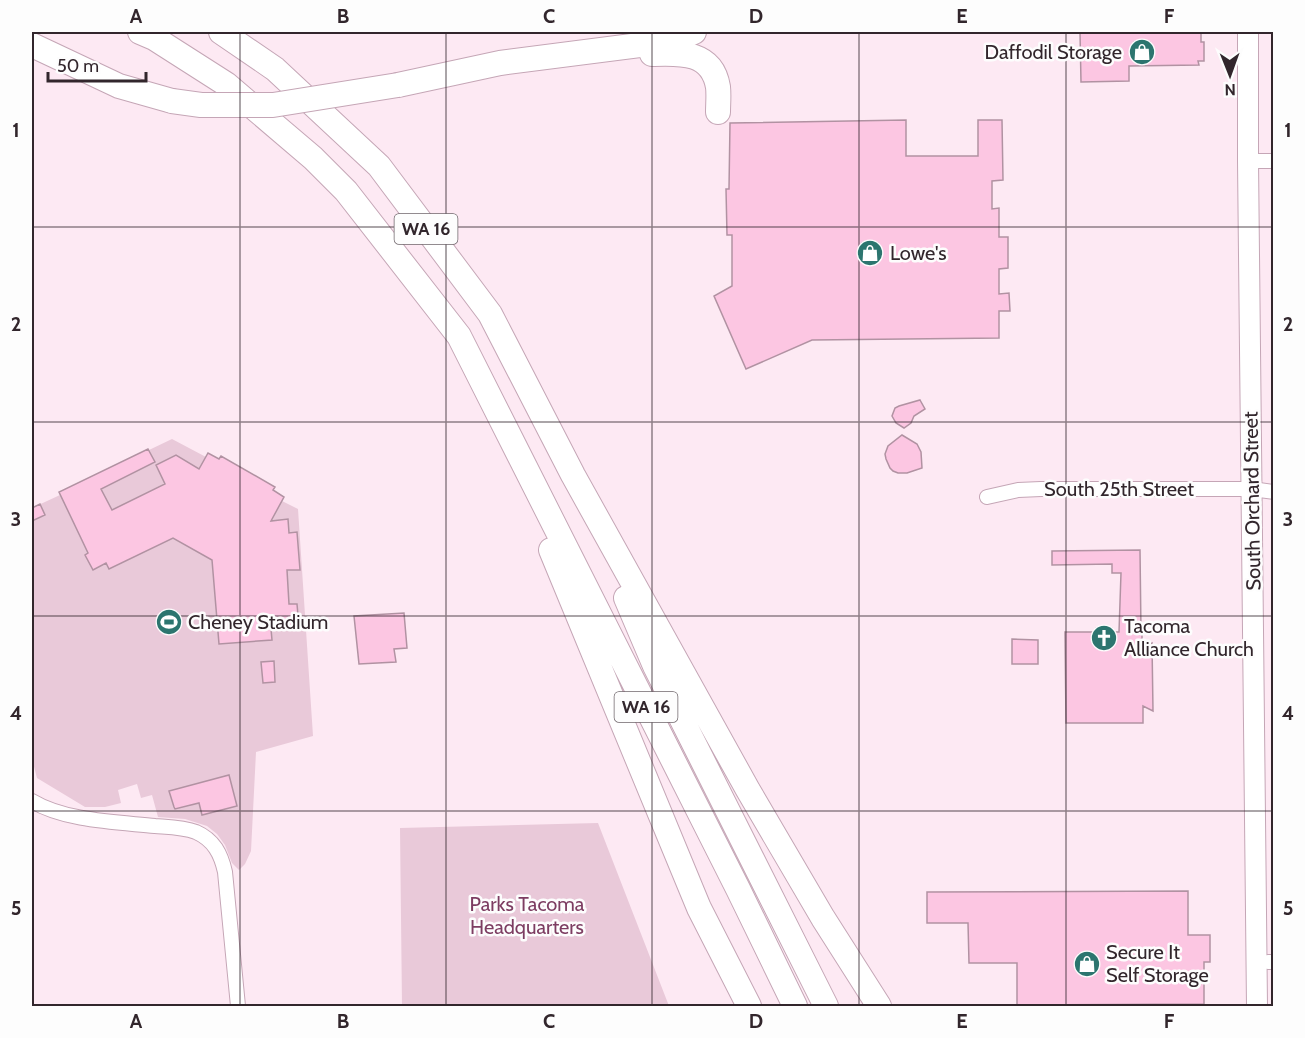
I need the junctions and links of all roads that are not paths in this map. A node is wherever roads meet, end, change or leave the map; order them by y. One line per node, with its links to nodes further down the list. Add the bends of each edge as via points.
1 (140, 32): 10 (highway, WA 16, via 226,84 333,177 459,336)
2 (221, 32): 11 (highway, WA 16, via 275,69 378,166 490,314)
3 (694, 32): 6 (highway, via 671,41)
4 (1248, 32): 8 (main road, South Orchard Street)
5 (32, 45): 6 (highway, bridge, via 119,86 201,105 273,105 398,85 500,63)
6 (614, 49): 7 (highway, via 696,57 716,79)
7 (718, 112)
8 (1248, 161): 9 (street); 12 (main road, South Orchard Street)
9 (1274, 161)
10 (495, 408): 20 (highway, via 699,908); 21 (highway, WA 16)
11 (573, 475): 16 (highway); 22 (highway, WA 16, via 655,666)
12 (1252, 489): 13 (street, South 25th Street); 14 (street, South 25th Street, via 1041,489); 17 (main road, South Orchard Street)
13 (1274, 492)
14 (987, 497)
15 (32, 801): 19 (street, via 62,814 184,829 212,843 225,872)
16 (823, 918): 23 (highway); 24 (highway)
17 (1257, 940): 18 (main road); 25 (main road, South Orchard Street)
18 (1271, 962): 26 (main road)
19 (238, 1006)
20 (749, 1006)
21 (795, 1006)
22 (826, 1006)
23 (873, 1006)
24 (879, 1006)
25 (1257, 1006)
26 (1270, 1006)

